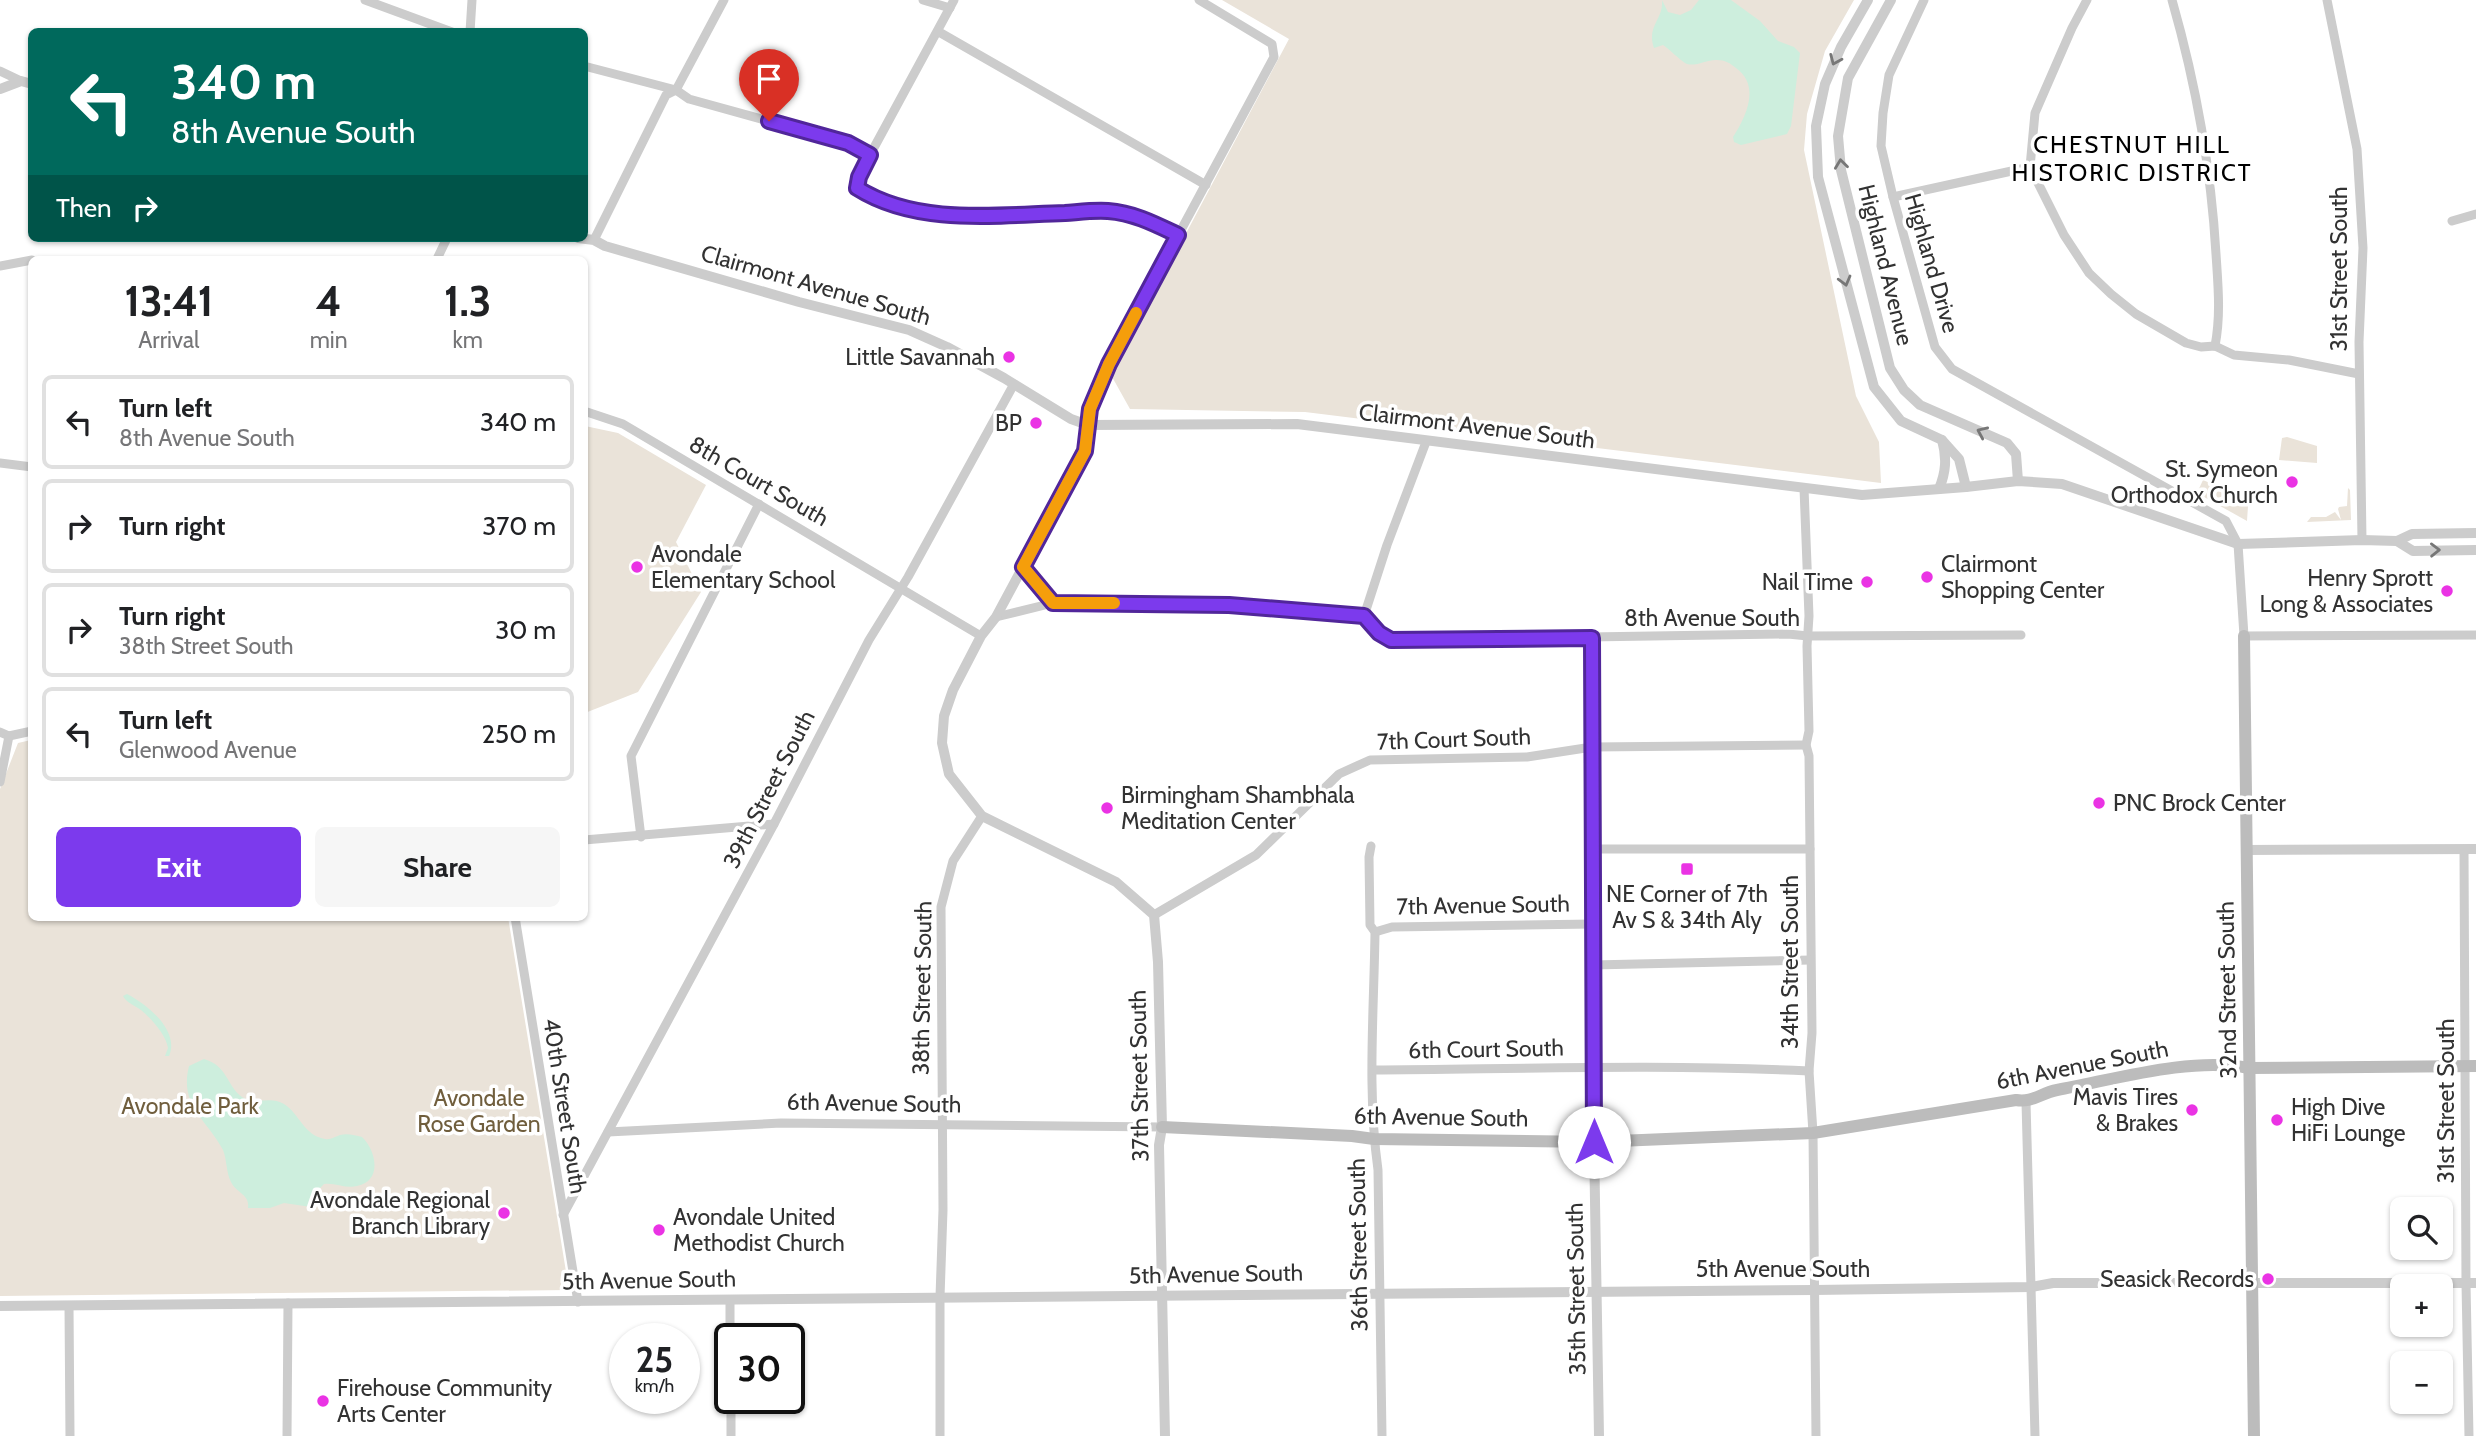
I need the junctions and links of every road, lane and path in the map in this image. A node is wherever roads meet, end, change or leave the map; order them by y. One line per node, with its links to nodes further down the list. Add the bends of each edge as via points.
1 (365, 0): 13 (street)
2 (472, 0): 14 (street)
3 (724, 0): 20 (street)
4 (923, 0): 12 (street)
5 (1199, 0): 23 (street, via 1272,44 1273,57)
6 (1868, 0): 37 (street, Highland Avenue, one-way to 37, via 1825,84 1816,126 1818,177 1874,387 1901,421)
7 (1891, 0): 41 (street, Highland Avenue, one-way to 7, via 2016,454 2007,443 1920,405 1903,390 1890,368 1841,170 1838,136 1848,78)
8 (1924, 0): 24 (street, Highland Drive, via 1889,75 1883,113 1881,146)
9 (2087, 0): 22 (street, via 2035,113)
10 (2172, 0): 32 (street, via 2193,75 2212,195 2220,322)
11 (2327, 0): 33 (street, 31st Street South, via 2357,149 2363,248)
12 (952, 4): 15 (street)
13 (441, 28)
14 (470, 28)
15 (939, 32): 21 (street); 23 (street)
16 (588, 67): 20 (street)
17 (0, 71): 18 (street)
18 (26, 82): 19 (street)
19 (0, 89)
20 (677, 90): 21 (street, via 689,99 848,143); 29 (street, via 666,95)
21 (870, 155): 27 (street, via 857,188 875,199 911,209 966,216 1108,211 1141,218)
22 (2030, 167): 24 (street); 32 (street, via 2063,235 2110,294 2186,343)
23 (1206, 185): 27 (street)
24 (1893, 197): 49 (street, Highland Drive, via 1935,347 1952,369 2226,521)
25 (2476, 214): 26 (street)
26 (2452, 221)
27 (1178, 235): 36 (street, via 1109,364)
28 (588, 239): 29 (street, Clairmont Avenue South)
29 (594, 240): 34 (street, Clairmont Avenue South, via 909,330)
30 (28, 261): 31 (street)
31 (0, 266)
32 (2215, 346): 33 (street, via 2234,355)
33 (2359, 374): 47 (street, 31st Street South)
34 (1014, 384): 36 (street, Clairmont Avenue South); 52 (street, 39th Street South)
35 (588, 412): 45 (street, 8th Court South, via 623,424)
36 (1088, 425): 38 (street, Clairmont Avenue South, via 1297,424); 51 (street, via 1085,451)
37 (1942, 440): 42 (street, via 1959,459); 44 (street, via 1945,473)
38 (1426, 442): 43 (street, Clairmont Avenue South); 54 (street)
39 (0, 463): 40 (street)
40 (28, 466)
41 (2018, 481): 42 (street, Clairmont Avenue South); 49 (street, Clairmont Avenue South, via 2062,484)
42 (1966, 487): 44 (street, Clairmont Avenue South)
43 (1804, 488): 44 (street, Clairmont Avenue South, via 1862,495); 59 (street, 34th Street South)
44 (1939, 489)
45 (759, 504): 52 (street, 8th Court South); 69 (street, via 631,756)
46 (2476, 533): 48 (street, Clairmont Avenue South, via 2412,534)
47 (2362, 540): 48 (street, Clairmont Avenue South); 49 (street, Clairmont Avenue South)
48 (2396, 541): 50 (street, Clairmont Avenue South, one-way to 50, via 2413,551)
49 (2238, 544): 60 (street, 32nd Street South)
50 (2476, 550)
51 (1023, 567): 53 (street); 55 (street)
52 (901, 587): 58 (street, 8th Court South); 68 (street, 39th Street South)
53 (1053, 603): 54 (street, via 1229,605); 55 (street)
54 (1364, 616): 61 (street, 8th Avenue South, via 1391,640)
55 (996, 617): 58 (street)
56 (2021, 635): 59 (street, 8th Avenue South)
57 (2476, 635): 60 (street)
58 (981, 636): 67 (street, via 953,690 944,716 942,743 949,774)
59 (1808, 636): 61 (street, 8th Avenue South); 64 (street, 34th Street South)
60 (2244, 636): 75 (main road, 32nd Street South)
61 (1592, 638): 65 (street, 35th Street South)
62 (28, 732): 63 (street)
63 (4, 734): 66 (street)
64 (1806, 745): 65 (street, 7th Court South); 73 (street, 34th Street South)
65 (1592, 747): 72 (street, 35th Street South); 76 (street, 7th Court South, via 1527,757 1370,760 1339,774 1256,855)
66 (0, 782)
67 (982, 816): 76 (street, via 1116,882); 88 (street, 38th Street South, via 953,861 941,907)
68 (774, 824): 69 (street); 90 (street, 39th Street South)
69 (641, 837): 70 (street)
70 (588, 840)
71 (1371, 846): 79 (street, 36th Street South, via 1370,925)
72 (1592, 849): 73 (street); 78 (street, 35th Street South)
73 (1810, 849): 80 (street, 34th Street South)
74 (2470, 849): 75 (street); 83 (street, 31st Street South)
75 (2247, 850): 84 (main road, 32nd Street South)
76 (1154, 915): 89 (street, 37th Street South)
77 (516, 921): 94 (street, 40th Street South)
78 (1593, 924): 79 (street, 7th Avenue South, via 1392,927); 81 (street, 35th Street South)
79 (1375, 932): 85 (street, 36th Street South)
80 (1810, 960): 81 (street); 86 (street, 34th Street South)
81 (1593, 965): 82 (street, 35th Street South)
82 (1594, 1066): 85 (street, 6th Court South); 86 (street, 6th Court South); 93 (street, 35th Street South)
83 (2471, 1066): 84 (main road, 6th Avenue South); 95 (street, 31st Street South)
84 (2249, 1068): 87 (main road, 6th Avenue South, via 2228,1064 2177,1068 2046,1092); 96 (main road, 32nd Street South)
85 (1373, 1070): 92 (street, 36th Street South)
86 (1809, 1071): 91 (street, 34th Street South)
87 (2026, 1102): 91 (main road, 6th Avenue South); 97 (street)
88 (942, 1125): 89 (street, 6th Avenue South); 90 (street, 6th Avenue South, via 780,1123); 102 (street, 38th Street South)
89 (1162, 1127): 92 (main road, 6th Avenue South); 101 (street, 37th Street South)
90 (608, 1132): 94 (street, 39th Street South)
91 (1813, 1133): 93 (main road, 6th Avenue South); 98 (street, 34th Street South)
92 (1374, 1139): 93 (main road, 6th Avenue South); 100 (street, 36th Street South)
93 (1594, 1142): 99 (street, 35th Street South)
94 (563, 1215): 104 (street, 40th Street South)
95 (2471, 1283): 96 (street, 5th Avenue South); 120 (street, 31st Street South)
96 (2253, 1285): 97 (street, 5th Avenue South, via 2053,1283); 119 (main road, 32nd Street South)
97 (2031, 1287): 98 (street, 5th Avenue South); 118 (street)
98 (1814, 1290): 99 (street, 5th Avenue South); 117 (street, 34th Street South)
99 (1598, 1291): 100 (street, 5th Avenue South); 116 (street, 35th Street South)
100 (1380, 1293): 101 (street, 5th Avenue South); 115 (street, 36th Street South)
101 (1161, 1296): 102 (street, 5th Avenue South); 114 (street, 37th Street South)
102 (940, 1297): 103 (street, 5th Avenue South); 113 (street, 38th Street South)
103 (730, 1300): 104 (street, 5th Avenue South); 108 (street)
104 (578, 1302): 105 (street, 5th Avenue South)
105 (288, 1303): 107 (street, 5th Avenue South); 111 (street)
106 (0, 1306): 107 (street, 5th Avenue South)
107 (69, 1306): 110 (street)
108 (730, 1323)
109 (731, 1414): 112 (street)
110 (70, 1436)
111 (287, 1436)
112 (731, 1436)
113 (940, 1436)
114 (1165, 1436)
115 (1382, 1436)
116 (1599, 1436)
117 (1816, 1436)
118 (2035, 1436)
119 (2253, 1436)
120 (2469, 1436)

